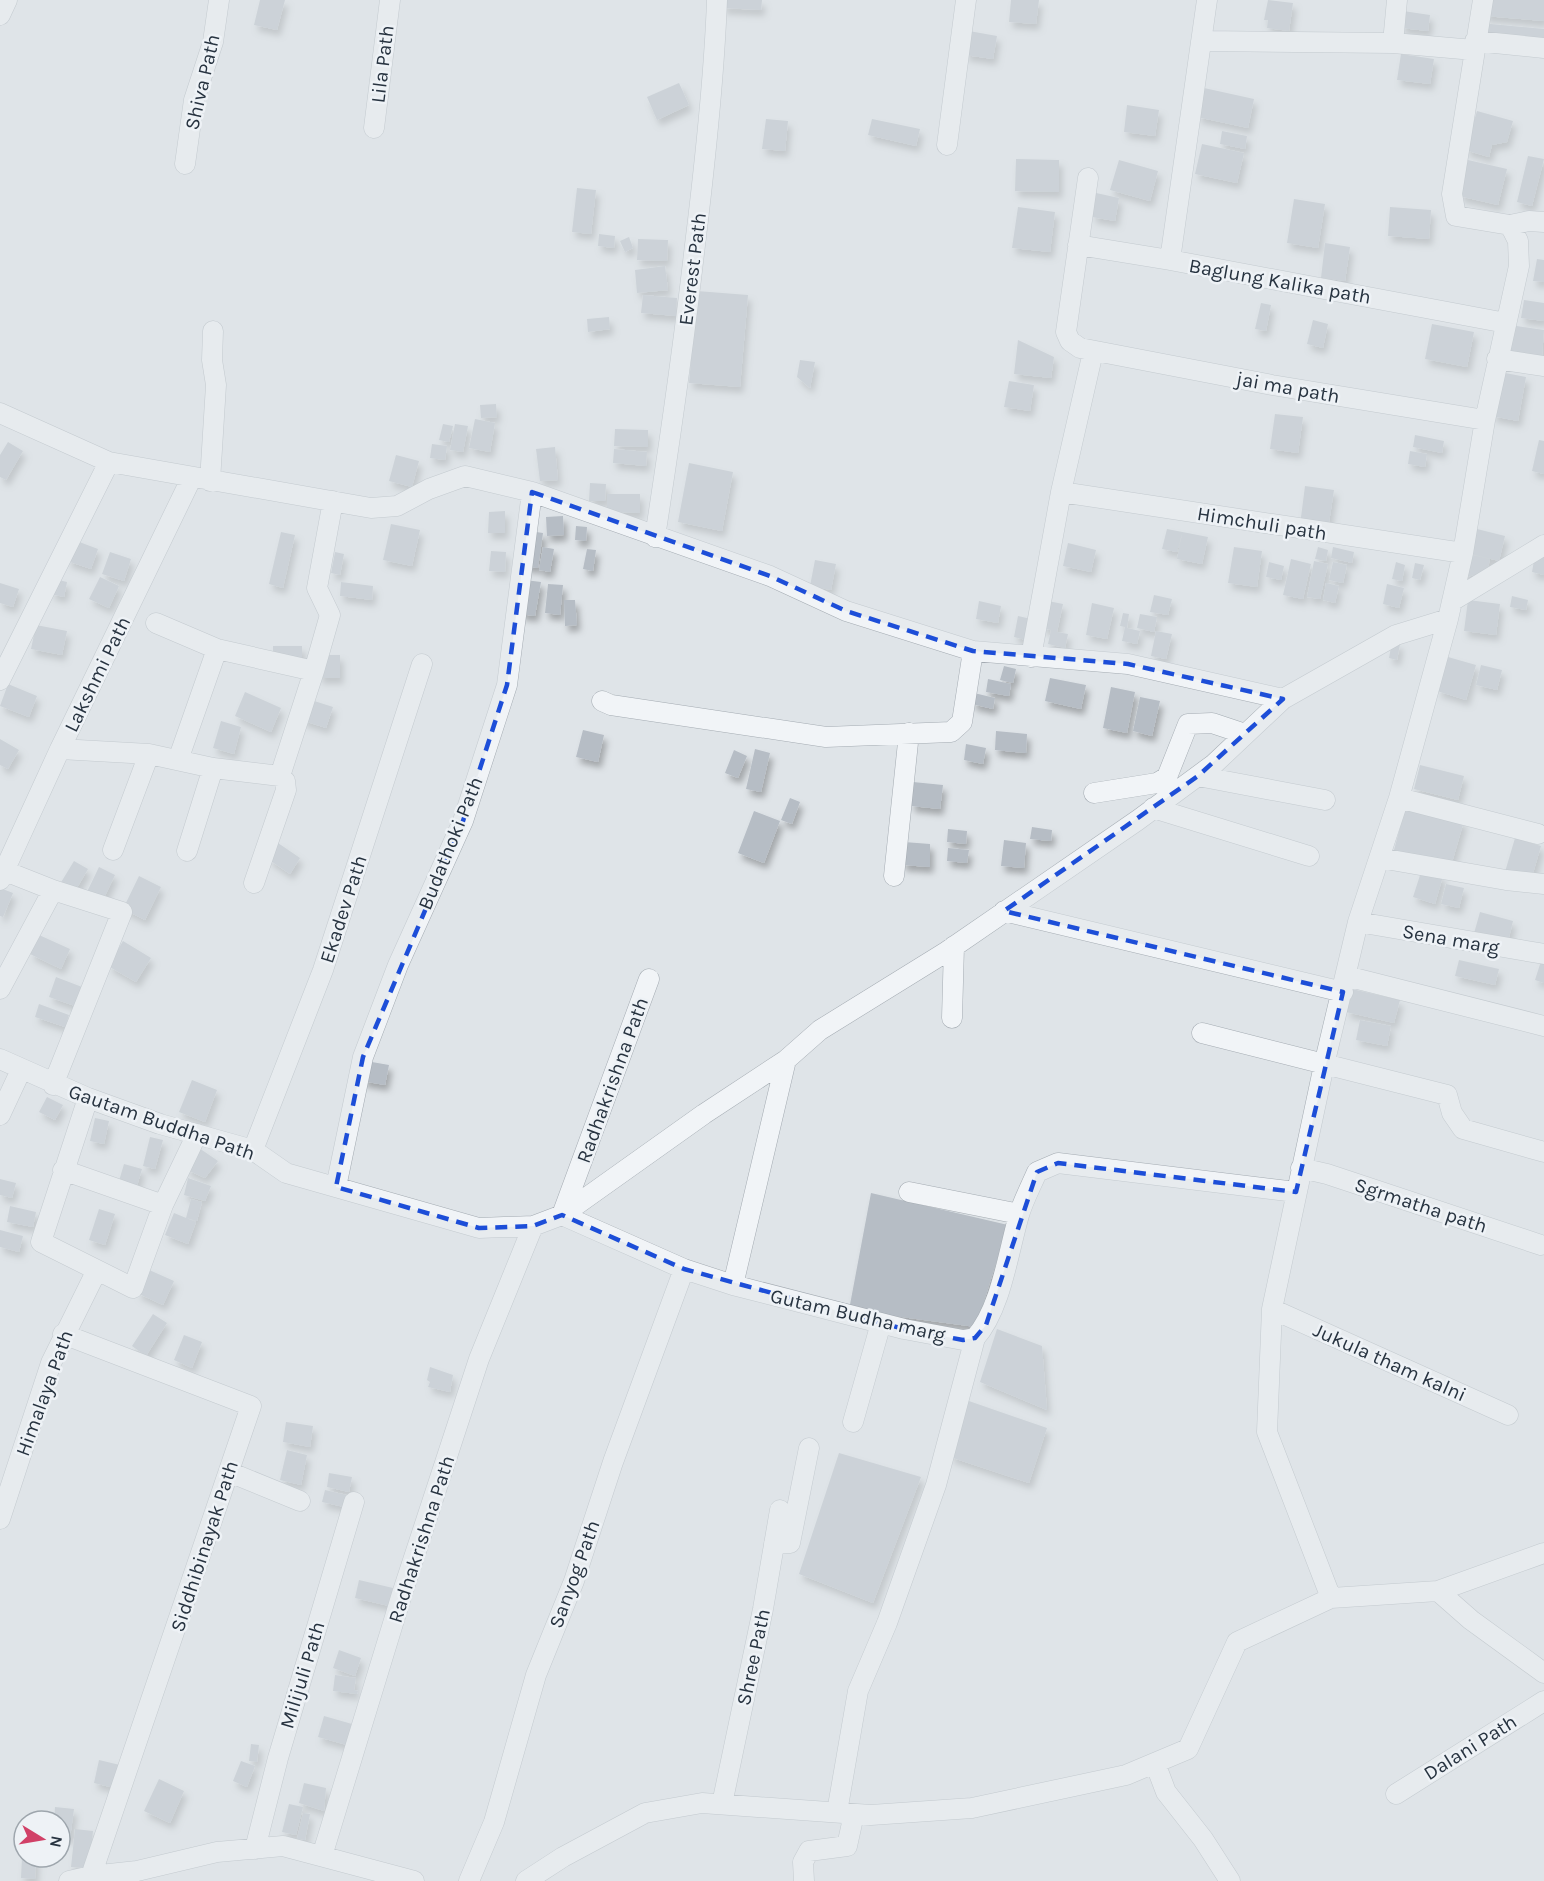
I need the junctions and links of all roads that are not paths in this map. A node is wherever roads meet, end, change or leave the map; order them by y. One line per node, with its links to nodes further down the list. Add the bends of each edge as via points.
1 (7, 0): 9 (street)
2 (219, 0): 16 (street, Shiva Path, via 213,42 194,100)
3 (390, 0): 14 (street, Lila Path)
4 (717, 0): 34 (street, Everest Path, via 706,154 681,366)
5 (966, 0): 15 (street)
6 (1207, 0): 10 (street, Baglung Kalika path)
7 (1397, 0): 11 (street)
8 (1483, 0): 12 (street)
9 (0, 15)
10 (1201, 42): 11 (street); 21 (street, Baglung Kalika path)
11 (1393, 44): 12 (street)
12 (1475, 46): 13 (street); 19 (street, via 1452,194 1456,216)
13 (1544, 48)
14 (374, 128)
15 (947, 145)
16 (185, 164)
17 (1088, 178): 20 (street)
18 (1544, 222): 19 (street)
19 (1510, 225): 22 (street, via 1518,241 1519,266)
20 (1078, 245): 21 (street); 24 (street, via 1066,332 1070,341)
21 (1170, 260): 22 (street, Baglung Kalika path)
22 (1506, 322): 25 (street)
23 (213, 332): 30 (street, via 216,385)
24 (1093, 352): 28 (street, jai ma path); 32 (street)
25 (1497, 359): 26 (street); 28 (street)
26 (1544, 366)
27 (0, 413): 29 (street)
28 (1485, 420): 36 (street)
29 (109, 462): 30 (street); 44 (street)
30 (201, 480): 33 (street); 49 (street, Lakshmi Path)
31 (532, 492): 33 (street, via 465,476 397,506 370,508); 34 (street); 91 (street, Budathoki Path, via 507,686 463,821 398,965 363,1057)
32 (1061, 492): 36 (street, Himchuli path); 41 (street)
33 (333, 501): 43 (street, via 317,588 330,615)
34 (655, 537): 40 (street, via 770,576 846,611)
35 (1544, 545): 37 (street)
36 (1463, 553): 37 (street)
37 (1450, 610): 45 (street, via 1396,635); 56 (street)
38 (156, 623): 39 (street)
39 (217, 649): 43 (street); 51 (street)
40 (973, 651): 41 (street); 47 (street, via 962,722 951,732)
41 (1031, 657): 45 (street, via 1128,664)
42 (422, 663): 87 (street, Ekadev Path, via 323,970)
43 (314, 671): 53 (street)
44 (0, 680)
45 (1283, 699): 48 (street)
46 (602, 701): 47 (street, via 826,737)
47 (909, 733): 65 (street)
48 (1245, 734): 54 (street); 55 (street, via 1212,723 1188,724 1167,777 1157,783)
49 (60, 749): 50 (street); 64 (street, Lakshmi Path)
50 (149, 754): 51 (street); 60 (street)
51 (178, 760): 52 (street)
52 (213, 768): 53 (street); 61 (street)
53 (280, 776): 66 (street, via 286,790)
54 (1198, 776): 57 (street); 58 (street)
55 (1094, 793)
56 (1399, 798): 59 (street); 63 (street)
57 (1325, 800)
58 (1153, 808): 62 (street); 69 (street)
59 (1538, 834)
60 (113, 850)
61 (188, 851)
62 (1309, 856)
63 (1380, 858): 67 (street); 70 (street)
64 (2, 875): 68 (street)
65 (894, 876)
66 (254, 883)
67 (1544, 884)
68 (53, 890): 75 (street); 83 (street, via 122,912)
69 (1004, 910): 71 (street); 74 (street)
70 (1358, 922): 72 (street, Sena marg); 74 (street)
71 (954, 946): 76 (street); 80 (street, via 820,1030)
72 (1544, 954)
73 (649, 978): 96 (street, Radhakrishna Path)
74 (1344, 984): 77 (street); 81 (street)
75 (0, 989)
76 (952, 1018)
77 (1544, 1026)
78 (1202, 1033): 81 (street)
79 (0, 1059): 82 (street, Gautam Buddha Path)
80 (786, 1060): 96 (street); 101 (street)
81 (1324, 1065): 88 (street, via 1447,1095 1463,1130); 89 (street)
82 (21, 1070): 83 (street, Gautam Buddha Path); 85 (street)
83 (53, 1085): 84 (street, Gautam Buddha Path)
84 (88, 1098): 86 (street, Gautam Buddha Path); 90 (street)
85 (0, 1115)
86 (197, 1134): 87 (street, Gautam Buddha Path); 94 (street)
87 (254, 1150): 91 (street, Gautam Buddha Path, via 286,1173)
88 (1544, 1152)
89 (1301, 1168): 93 (street); 98 (street, Sgrmatha path)
90 (63, 1170): 94 (street); 100 (street, via 41,1242)
91 (336, 1187): 97 (street, Gautam Buddha Path, via 479,1228)
92 (909, 1192): 95 (street)
93 (1296, 1192): 95 (street, via 1058,1163 1037,1172); 102 (street)
94 (164, 1205): 100 (street, via 133,1288)
95 (1019, 1214): 105 (street, via 986,1325)
96 (562, 1215): 97 (street); 99 (street, Gutam Budha marg)
97 (533, 1226): 125 (street, Radhakrishna Path, via 479,1359)
98 (1541, 1245)
99 (684, 1269): 101 (street, Gutam Budha marg); 129 (street, Sanyog Path, via 574,1581 536,1675 494,1822)
100 (97, 1270): 104 (street, Himalaya Path)
101 (733, 1285): 103 (street, Gutam Budha marg)
102 (1272, 1309): 106 (street, Jukula tham kalni); 117 (street, via 1267,1432)
103 (881, 1323): 105 (street, Gutam Budha marg, via 963,1340); 107 (street)
104 (63, 1334): 109 (street, Siddhibinayak Path, via 251,1406); 113 (street, Himalaya Path)
105 (975, 1338): 123 (street, via 936,1485 887,1623 858,1691)
106 (1508, 1415)
107 (854, 1422)
108 (809, 1448): 114 (street, via 790,1543)
109 (229, 1472): 110 (street); 126 (street, Siddhibinayak Path)
110 (300, 1501)
111 (354, 1502): 124 (street, Milijuli Path)
112 (780, 1510): 114 (street, Shree Path)
113 (0, 1520)
114 (774, 1544): 122 (street, Shree Path)
115 (1544, 1553): 116 (street)
116 (1438, 1591): 117 (street); 118 (street)
117 (1331, 1598): 120 (street, via 1237,1642 1188,1749)
118 (1544, 1673)
119 (1544, 1701): 121 (street, Dalani Path)
120 (1155, 1763): 123 (street, via 1126,1775 972,1808 871,1815); 132 (street, via 1166,1792)
121 (1396, 1794)
122 (722, 1804): 123 (street); 130 (street, via 702,1803 645,1813)
123 (845, 1813): 131 (street, via 847,1846 809,1851 803,1862)
124 (255, 1849): 125 (street, via 283,1846); 126 (street, via 217,1852 137,1871)
125 (322, 1856): 128 (street)
126 (91, 1876): 127 (street)
127 (69, 1881)
128 (414, 1881)
129 (469, 1881)
130 (526, 1881)
131 (804, 1881)
132 (1230, 1881)

